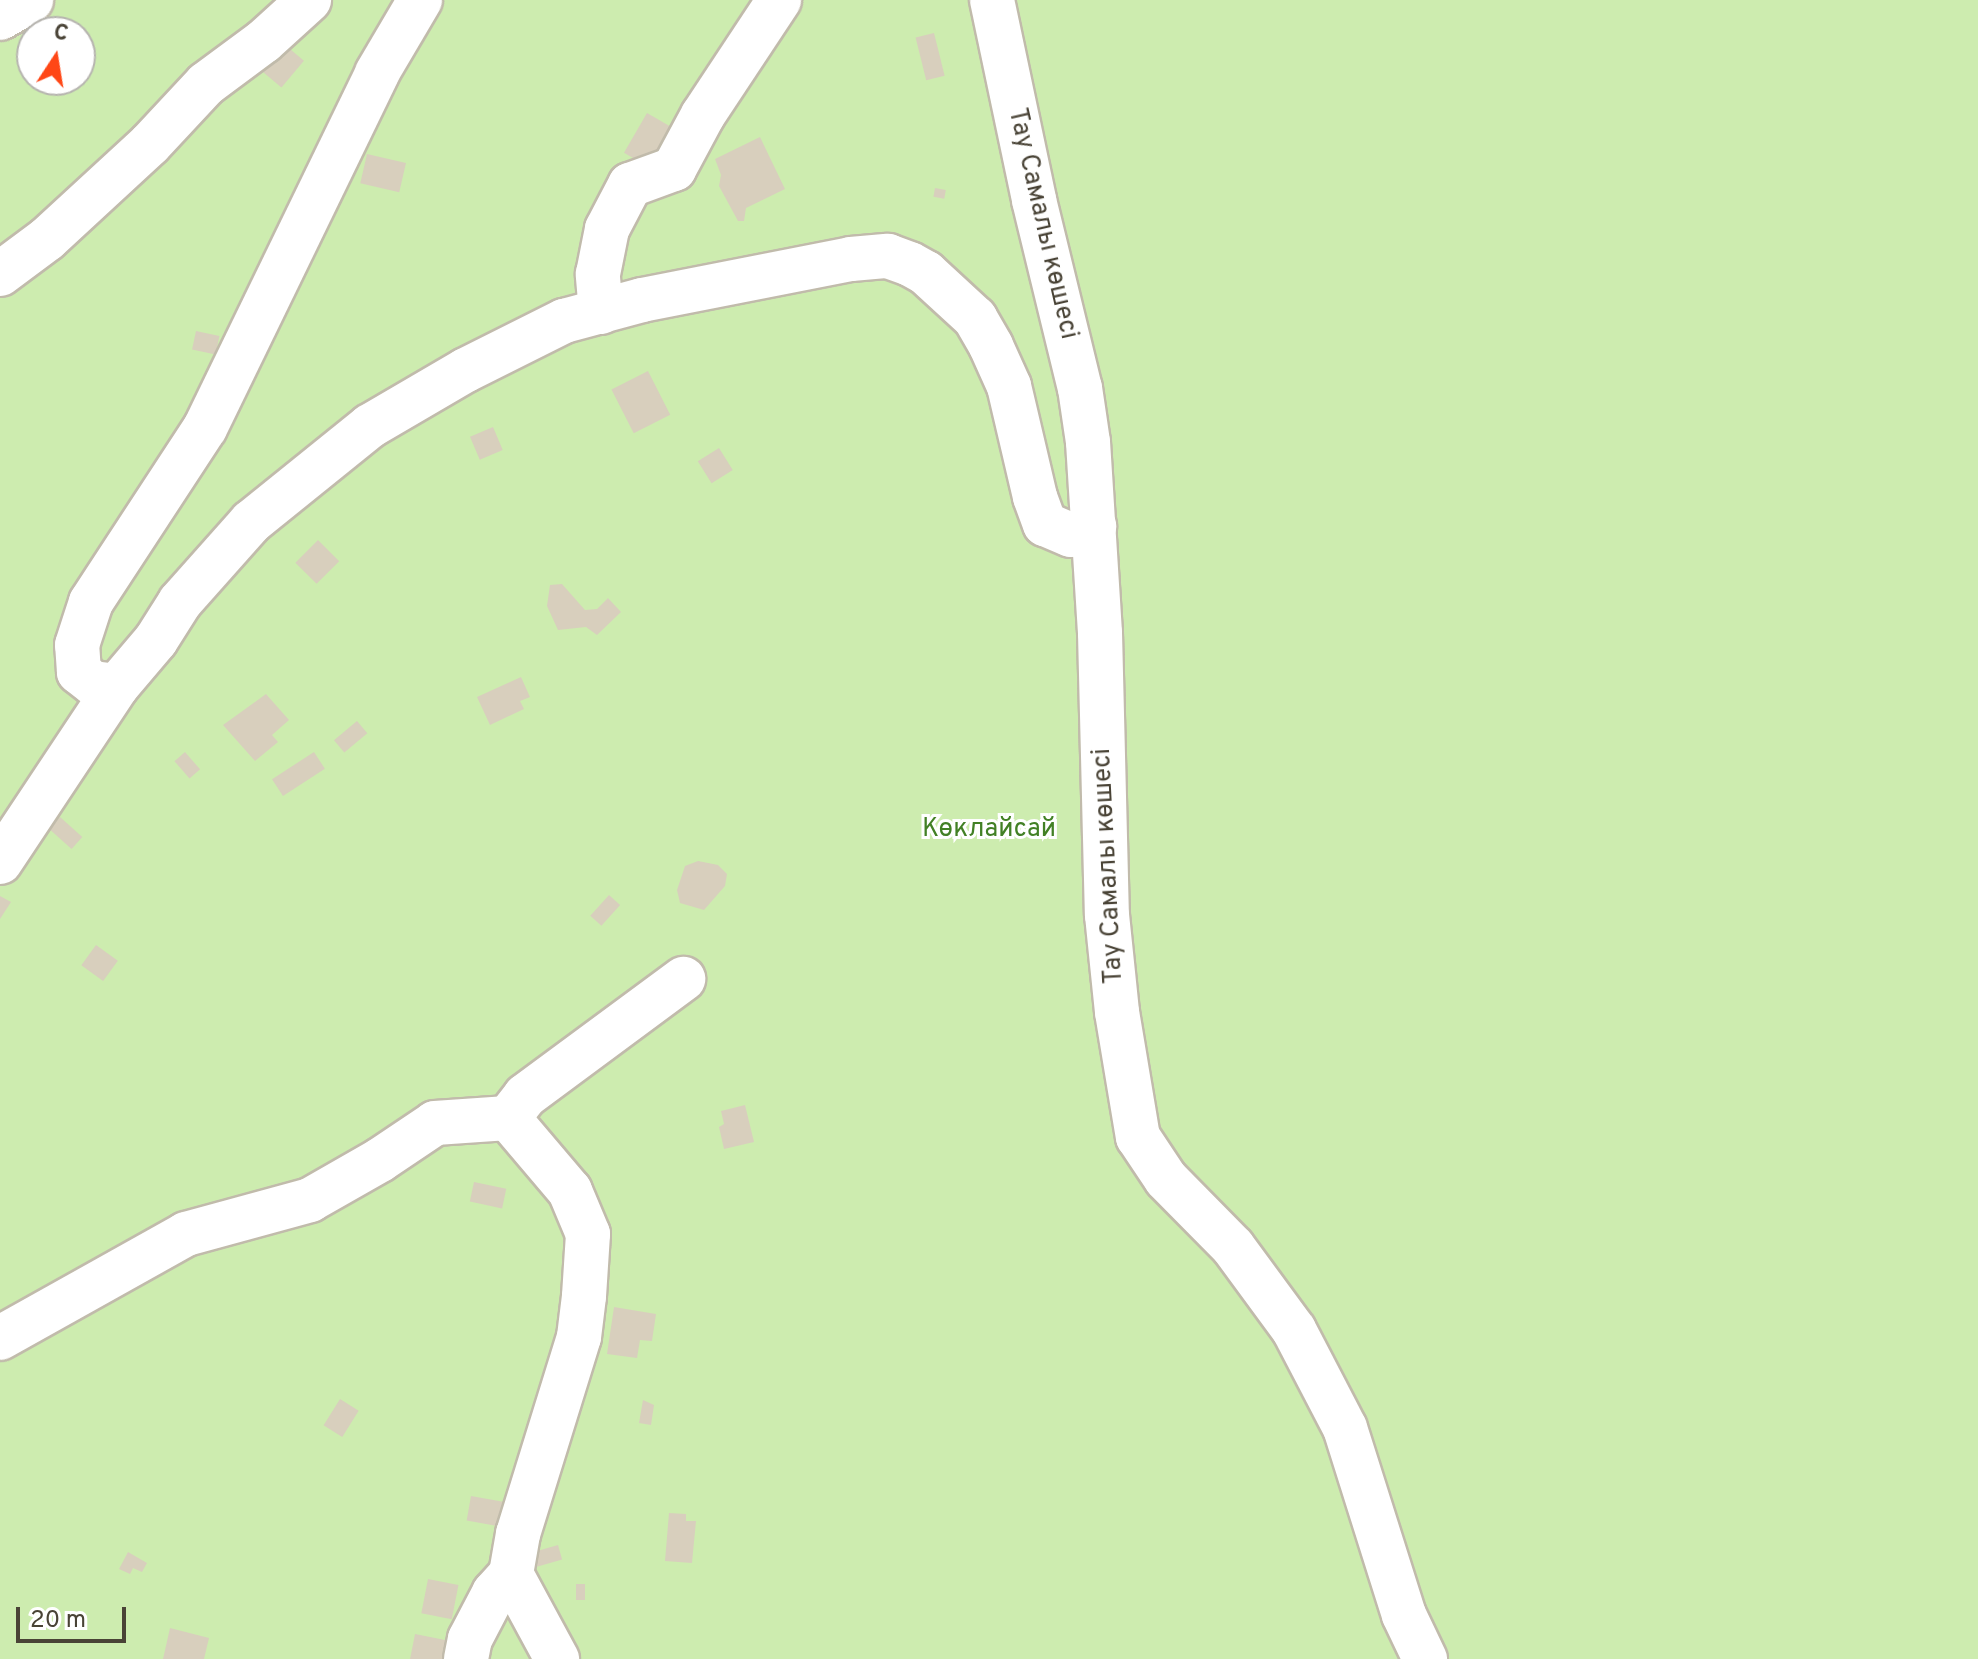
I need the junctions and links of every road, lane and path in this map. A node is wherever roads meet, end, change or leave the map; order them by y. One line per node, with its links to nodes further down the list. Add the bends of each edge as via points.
1 (31, 0): 6 (street)
2 (309, 0): 7 (street, via 206,84 59,229)
3 (420, 0): 10 (street, via 377,73 205,428 91,602 77,645 79,672 93,683)
4 (779, 0): 8 (street, via 674,169 630,185 607,229 598,274)
5 (992, 0): 9 (street, Тау Самалы көшесі, via 1080,388)
6 (0, 18)
7 (0, 274)
8 (601, 312): 9 (street, via 851,259 888,256 910,264 975,318 991,346 1009,386 1045,524 1071,535); 10 (street, via 564,321 370,426 251,522 180,602)
9 (1094, 526): 18 (street, Тау Самалы көшесі, via 1107,915 1138,1137 1166,1179 1233,1247 1294,1330 1345,1428 1404,1615)
10 (117, 686): 11 (street)
11 (0, 862)
12 (683, 979): 13 (street, via 525,1096)
13 (508, 1118): 14 (street, via 435,1123 310,1200 186,1234); 15 (street, via 570,1191 588,1234 579,1337 518,1534)
14 (7, 1341)
15 (511, 1574): 16 (street, via 494,1593 470,1639); 17 (street)
16 (466, 1659)
17 (557, 1659)
18 (1425, 1659)

